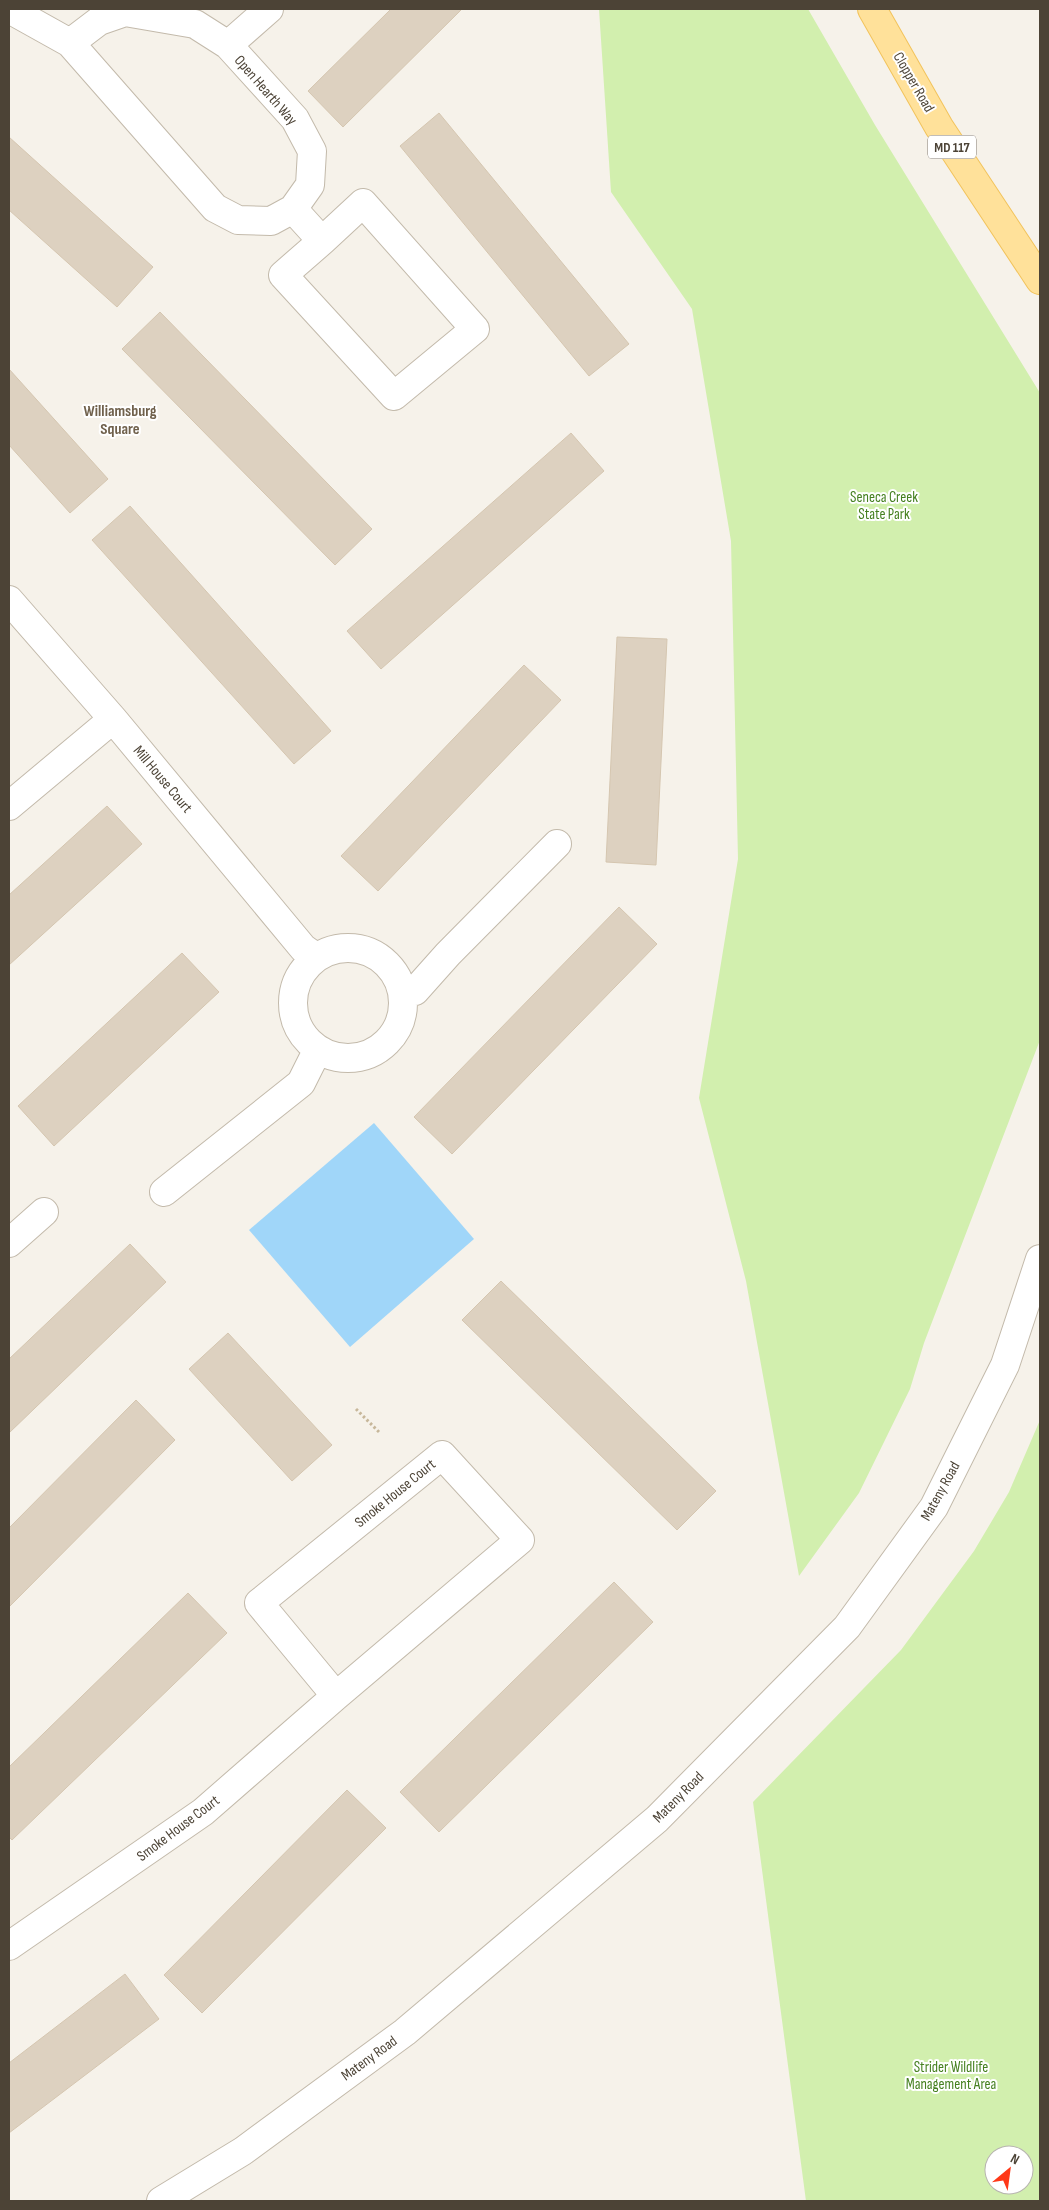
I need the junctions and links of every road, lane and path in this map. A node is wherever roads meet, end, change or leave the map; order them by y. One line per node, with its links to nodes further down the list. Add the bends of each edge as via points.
1 (872, 9): 8 (main road, Clopper Road / MD 117, via 939,127)
2 (9, 10): 4 (street, Open Hearth Way)
3 (258, 12): 5 (street)
4 (70, 43): 5 (street, Open Hearth Way, via 99,21 125,12 195,24); 6 (street, Open Hearth Way, via 216,208 238,220 271,221)
5 (228, 45): 6 (street, Open Hearth Way, via 295,119 312,151 310,185)
6 (293, 208): 7 (street)
7 (322, 241): 7 (street, via 283,275 394,396 475,329 363,203)
8 (1040, 280)
9 (9, 600): 10 (street, Mill House Court)
10 (113, 719): 11 (street); 13 (street, Mill House Court, via 303,948)
11 (9, 806)
12 (557, 844): 14 (street, via 415,991)
13 (316, 957): 14 (street, via 336,949 358,949 378,956 394,971); 15 (street, via 301,973 294,992 294,1014 302,1034)
14 (402, 992): 15 (street, via 402,1013 394,1033 379,1048 360,1057 338,1057)
15 (318, 1049): 16 (street, via 301,1083)
16 (164, 1192)
17 (44, 1212): 18 (street)
18 (9, 1243)
19 (1040, 1259): 24 (street, Mateny Road, via 1004,1366 934,1507 847,1627 657,1819 413,2025 243,2151)
20 (356, 1409): 21 (path)
21 (380, 1434)
22 (336, 1696): 22 (street, Smoke House Court, via 520,1540 442,1455 258,1604); 23 (street, Smoke House Court, via 203,1812)
23 (9, 1946)
24 (161, 2201)

